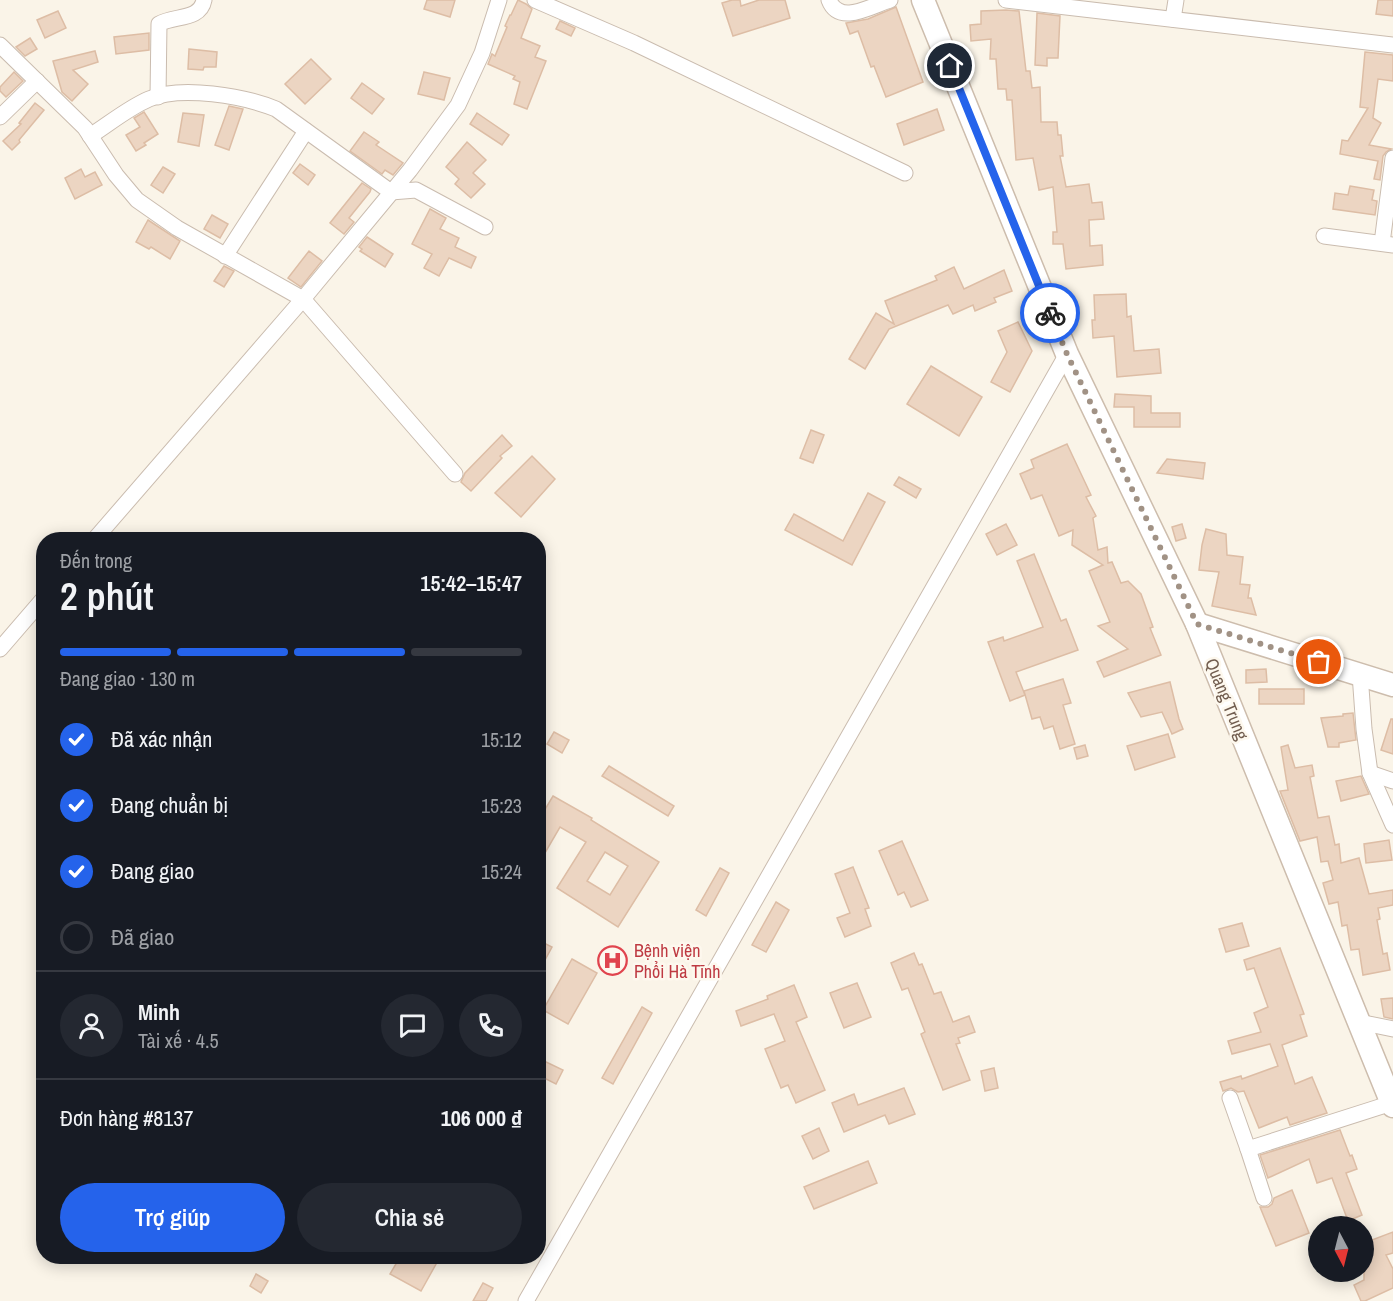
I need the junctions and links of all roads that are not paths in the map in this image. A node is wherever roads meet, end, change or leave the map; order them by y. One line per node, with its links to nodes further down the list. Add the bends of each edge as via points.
1 (204, 0): 13 (street, via 195,14 159,24)
2 (499, 0): 19 (street, via 482,53 458,105)
3 (535, 0): 18 (street, via 634,42)
4 (829, 0): 5 (street, via 835,11 842,14)
5 (890, 0)
6 (923, 0): 25 (main road, Quang Trung)
7 (1005, 0): 9 (street)
8 (1176, 0): 9 (street)
9 (1173, 19): 11 (street)
10 (0, 45): 12 (street)
11 (1393, 45)
12 (38, 81): 14 (street); 16 (street)
13 (158, 97): 15 (street, via 194,93 257,102 276,109); 16 (street, via 135,106)
14 (0, 117)
15 (306, 131): 19 (street); 23 (street)
16 (90, 136): 23 (street, via 137,200)
17 (1393, 159): 22 (street)
18 (905, 173)
19 (391, 192): 20 (street, via 416,190); 24 (street)
20 (485, 227)
21 (1324, 236): 22 (street)
22 (1388, 244)
23 (225, 256): 24 (street)
24 (303, 299): 26 (street); 27 (street)
25 (1067, 354): 29 (main road, Quang Trung); 42 (street)
26 (455, 474)
27 (101, 532)
28 (36, 607): 30 (street)
29 (1197, 624): 31 (main road); 36 (main road, Quang Trung)
30 (0, 648)
31 (1360, 674): 32 (main road); 33 (street)
32 (1393, 685)
33 (1370, 773): 34 (street); 35 (street)
34 (1393, 781)
35 (1393, 825)
36 (1359, 1022): 37 (street); 39 (main road, Quang Trung)
37 (1393, 1029)
38 (1230, 1098): 40 (street)
39 (1392, 1105): 40 (street)
40 (1248, 1149): 41 (street)
41 (1264, 1198)
42 (526, 1301)

